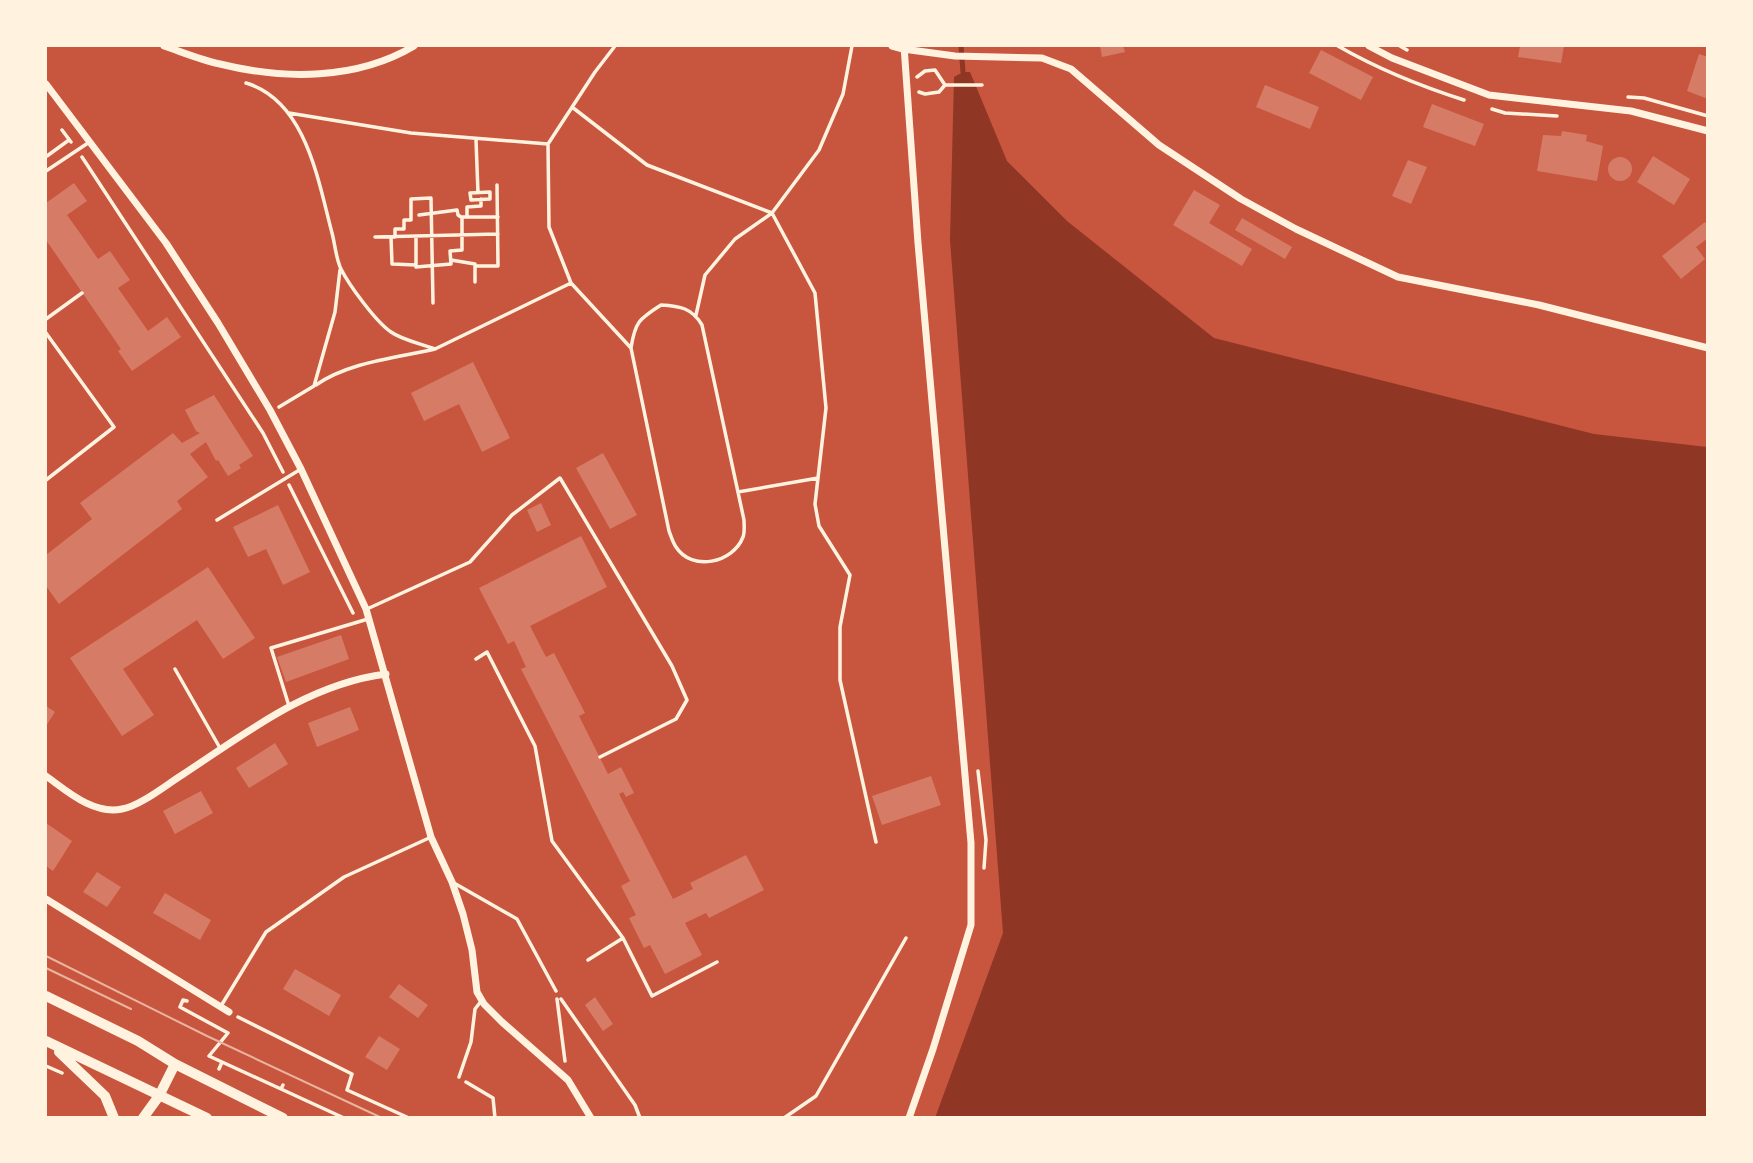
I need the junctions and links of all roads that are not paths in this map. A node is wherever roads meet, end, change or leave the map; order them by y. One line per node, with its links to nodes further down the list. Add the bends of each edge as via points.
1 (164, 46): 2 (street, via 217,64 296,75 355,70 392,59)
2 (414, 46)
3 (892, 46): 5 (street)
4 (1369, 46): 7 (street, via 1489,94 1631,111)
5 (904, 47): 11 (street, via 956,56 1042,58 1071,69 1159,145 1241,199 1398,277 1539,305); 40 (street, via 971,843 971,925)
6 (46, 84): 8 (street)
7 (1707, 131)
8 (90, 142): 9 (lane); 12 (street, via 166,243 218,323)
9 (46, 172)
10 (46, 332): 13 (lane, via 114,427)
11 (1707, 348)
12 (301, 470): 14 (lane); 15 (street)
13 (46, 480)
14 (217, 520)
15 (366, 610): 16 (street); 21 (lane, via 470,562 512,515 559,478 672,666 687,700 676,719)
16 (368, 619): 18 (street); 19 (lane, via 271,648)
17 (175, 669): 20 (lane)
18 (386, 674): 19 (street, via 329,687); 23 (street)
19 (289, 706): 20 (street)
20 (221, 750): 22 (street, via 122,809 91,805)
21 (600, 757)
22 (46, 776)
23 (431, 837): 24 (street); 29 (lane, via 344,877 266,932)
24 (452, 882): 26 (lane, via 517,919); 28 (street)
25 (46, 899): 29 (street)
26 (556, 991)
27 (46, 996): 32 (street)
28 (482, 1000): 33 (lane, via 475,1009 471,1042); 39 (street, via 568,1080)
29 (220, 1007): 30 (street)
30 (229, 1012)
31 (47, 1042): 34 (street); 35 (street, via 105,1096)
32 (175, 1064): 34 (street); 38 (street)
33 (459, 1077)
34 (159, 1096): 36 (street); 37 (street)
35 (114, 1118)
36 (144, 1118)
37 (206, 1118)
38 (283, 1118)
39 (591, 1118)
40 (909, 1118)

